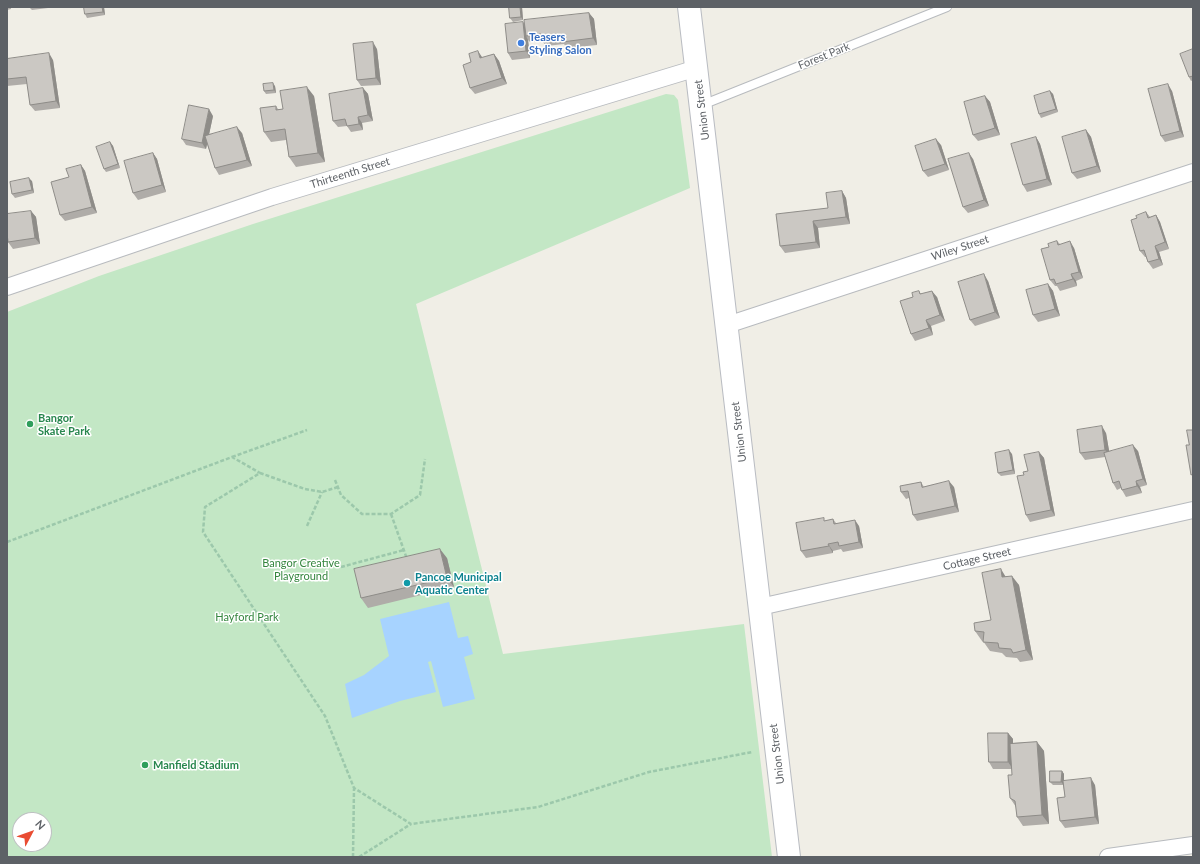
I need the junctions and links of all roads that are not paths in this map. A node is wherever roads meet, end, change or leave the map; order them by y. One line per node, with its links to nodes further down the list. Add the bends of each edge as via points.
1 (689, 7): 3 (main road, Union Street)
2 (947, 7): 4 (lane, Forest Park)
3 (697, 68): 4 (main road, Union Street); 6 (street, Thirteenth Street, via 272,197)
4 (701, 105): 7 (main road, Union Street)
5 (1193, 172): 7 (street, Wiley Street)
6 (7, 288)
7 (727, 325): 9 (main road, Union Street)
8 (1193, 510): 9 (street, Cottage Street)
9 (760, 607): 11 (main road, Union Street)
10 (1193, 845): 12 (street)
11 (789, 857)
12 (1108, 857)

